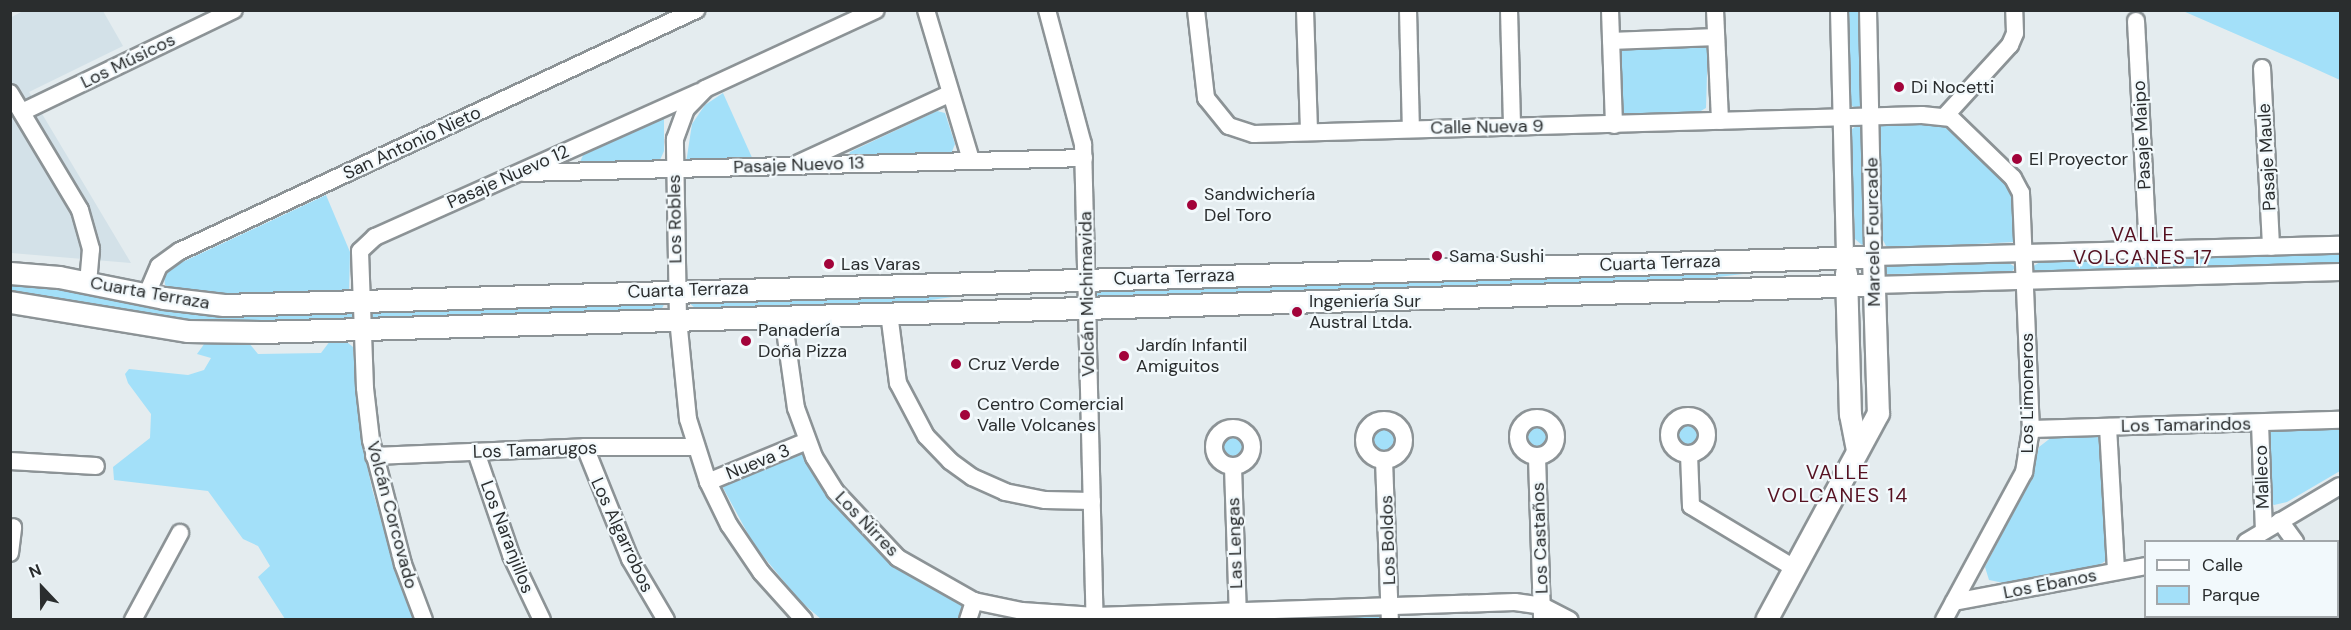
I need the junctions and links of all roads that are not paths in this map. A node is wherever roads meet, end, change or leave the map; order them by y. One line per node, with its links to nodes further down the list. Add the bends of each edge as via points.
1 (234, 10): 22 (street, Los Músicos)
2 (696, 10): 50 (street, San Antonio Nieto, via 180,251 159,266)
3 (876, 10): 19 (street, Los Robles)
4 (926, 10): 21 (street)
5 (1047, 10): 31 (street, Volcán Michimavida, via 1077,111)
6 (1196, 10): 30 (street, Calle Nueva 9, via 1203,88 1220,118 1229,126 1254,134)
7 (1305, 10): 30 (street)
8 (1407, 10): 29 (street)
9 (1509, 10): 28 (street)
10 (1610, 10): 17 (street)
11 (1715, 10): 16 (street)
12 (1839, 10): 25 (street, Marcelo Fourcade)
13 (1868, 10): 24 (street, Marcelo Fourcade)
14 (2014, 10): 23 (street, via 2015,33 2010,45)
15 (2136, 21): 38 (street, Pasaje Maipo)
16 (1716, 37): 17 (street); 26 (street)
17 (1611, 41): 27 (street)
18 (2262, 68): 37 (street, Pasaje Maule)
19 (705, 89): 34 (street, Los Robles, via 680,120); 35 (street, Pasaje Nuevo 12)
20 (10, 93): 22 (street)
21 (950, 94): 32 (street); 33 (street)
22 (22, 112): 46 (street, via 80,210 91,249)
23 (1946, 115): 24 (street, Calle Nueva 9); 39 (street, Los Limoneros, via 2019,188)
24 (1871, 116): 25 (street, Calle Nueva 9); 40 (street, Marcelo Fourcade)
25 (1842, 117): 26 (street, Calle Nueva 9); 41 (street, Marcelo Fourcade)
26 (1720, 121): 27 (street, Calle Nueva 9)
27 (1614, 125): 28 (street, Calle Nueva 9)
28 (1512, 127): 29 (street, Calle Nueva 9)
29 (1411, 129): 30 (street, Calle Nueva 9)
30 (1309, 132)
31 (1084, 158): 32 (street, Pasaje Nuevo 13); 44 (street, Volcán Michimavida)
32 (971, 160): 33 (street, Pasaje Nuevo 13)
33 (793, 166): 34 (street, Pasaje Nuevo 13)
34 (673, 169): 35 (street, Pasaje Nuevo 13); 49 (street, Los Robles)
35 (514, 174): 51 (street, Pasaje Nuevo 12, via 366,243 358,258)
36 (2340, 245): 37 (street, Cuarta Terraza)
37 (2271, 247): 38 (street, Cuarta Terraza)
38 (2148, 250): 39 (street, Cuarta Terraza)
39 (2025, 253): 40 (street, Cuarta Terraza); 45 (street, Los Limoneros)
40 (1873, 256): 41 (main road, Cuarta Terraza); 48 (main road, Marcelo Fourcade)
41 (1845, 257): 44 (main road, Cuarta Terraza); 47 (main road, Marcelo Fourcade)
42 (2340, 272): 45 (street, Cuarta Terraza)
43 (10, 273): 46 (main road, Cuarta Terraza)
44 (1087, 279): 49 (main road, Cuarta Terraza); 53 (street, Volcán Michimavida)
45 (2025, 281): 48 (street, Cuarta Terraza); 61 (street, Los Limoneros)
46 (88, 282): 50 (main road, Cuarta Terraza)
47 (1846, 285): 48 (main road, Cuarta Terraza); 53 (main road, Cuarta Terraza); 65 (main road, Marcelo Fourcade, via 1850,414)
48 (1874, 285): 65 (main road, Marcelo Fourcade, via 1878,413)
49 (677, 290): 51 (main road, Cuarta Terraza); 56 (street, Los Robles)
50 (147, 294): 51 (main road, Cuarta Terraza, via 224,305)
51 (361, 301): 57 (street, Volcán Corcovado)
52 (10, 302): 57 (main road, Cuarta Terraza, via 187,331)
53 (1088, 308): 54 (main road, Cuarta Terraza); 76 (street, Volcán Michimavida)
54 (889, 313): 55 (main road, Cuarta Terraza); 76 (street, via 898,383 926,436 950,461 972,477 1005,492 1045,500)
55 (783, 316): 56 (main road, Cuarta Terraza); 62 (street, Los Ñirres, via 792,393)
56 (678, 319): 57 (main road, Cuarta Terraza); 64 (street, Los Robles, via 683,388)
57 (362, 331): 68 (street, Volcán Corcovado, via 366,408)
58 (2340, 420): 59 (street, Los Tamarindos)
59 (2260, 423): 60 (street, Los Tamarindos); 79 (street, Malleco)
60 (2108, 427): 61 (street, Los Tamarindos); 86 (street)
61 (2031, 429): 88 (street, Los Limoneros, via 2024,472)
62 (807, 441): 74 (street, Nueva 3); 87 (street, Los Ñirres, via 835,492 879,541 925,576)
63 (585, 447): 64 (street, Los Tamarugos); 66 (street, Los Tamarugos); 97 (street, Los Algarrobos, via 630,559)
64 (696, 447): 74 (street, Los Robles)
65 (1857, 449): 85 (main road, Marcelo Fourcade)
66 (476, 452): 68 (street, Los Tamarugos); 96 (street, Los Naranjillos, via 507,545)
67 (1689, 454): 85 (street, via 1691,506)
68 (374, 456): 95 (street, Volcán Corcovado, via 403,564)
69 (1537, 457): 90 (street, Los Castaños)
70 (1384, 460): 89 (street, Los Boldos)
71 (10, 461): 72 (street)
72 (96, 466)
73 (1233, 467): 91 (street, Las Lengas)
74 (708, 482): 93 (street, Los Robles, via 750,556)
75 (2340, 486): 77 (street)
76 (1092, 501): 92 (street, Volcán Michimavida)
77 (2280, 521): 79 (street); 82 (street)
78 (13, 527): 83 (street)
79 (2264, 531): 81 (street)
80 (180, 533): 94 (street)
81 (2249, 540)
82 (2294, 540)
83 (10, 553)
84 (2144, 566): 86 (street, Los Ebanos)
85 (1794, 567): 100 (main road, Marcelo Fourcade)
86 (2116, 571): 88 (street, Los Ebanos)
87 (975, 600): 92 (street, Los Ñirres, via 1022,611); 98 (street)
88 (1954, 602): 101 (street, Los Limoneros)
89 (1390, 613): 90 (street, Los Ñirres, via 1515,602); 91 (street, Los Ñirres)
90 (1542, 613): 99 (street, Los Ñirres)
91 (1238, 616): 92 (street, Los Ñirres)
92 (1095, 618)
93 (801, 619)
94 (133, 620)
95 (424, 620)
96 (542, 620)
97 (666, 620)
98 (968, 620)
99 (1570, 620)
100 (1766, 620)
101 (1944, 620)

